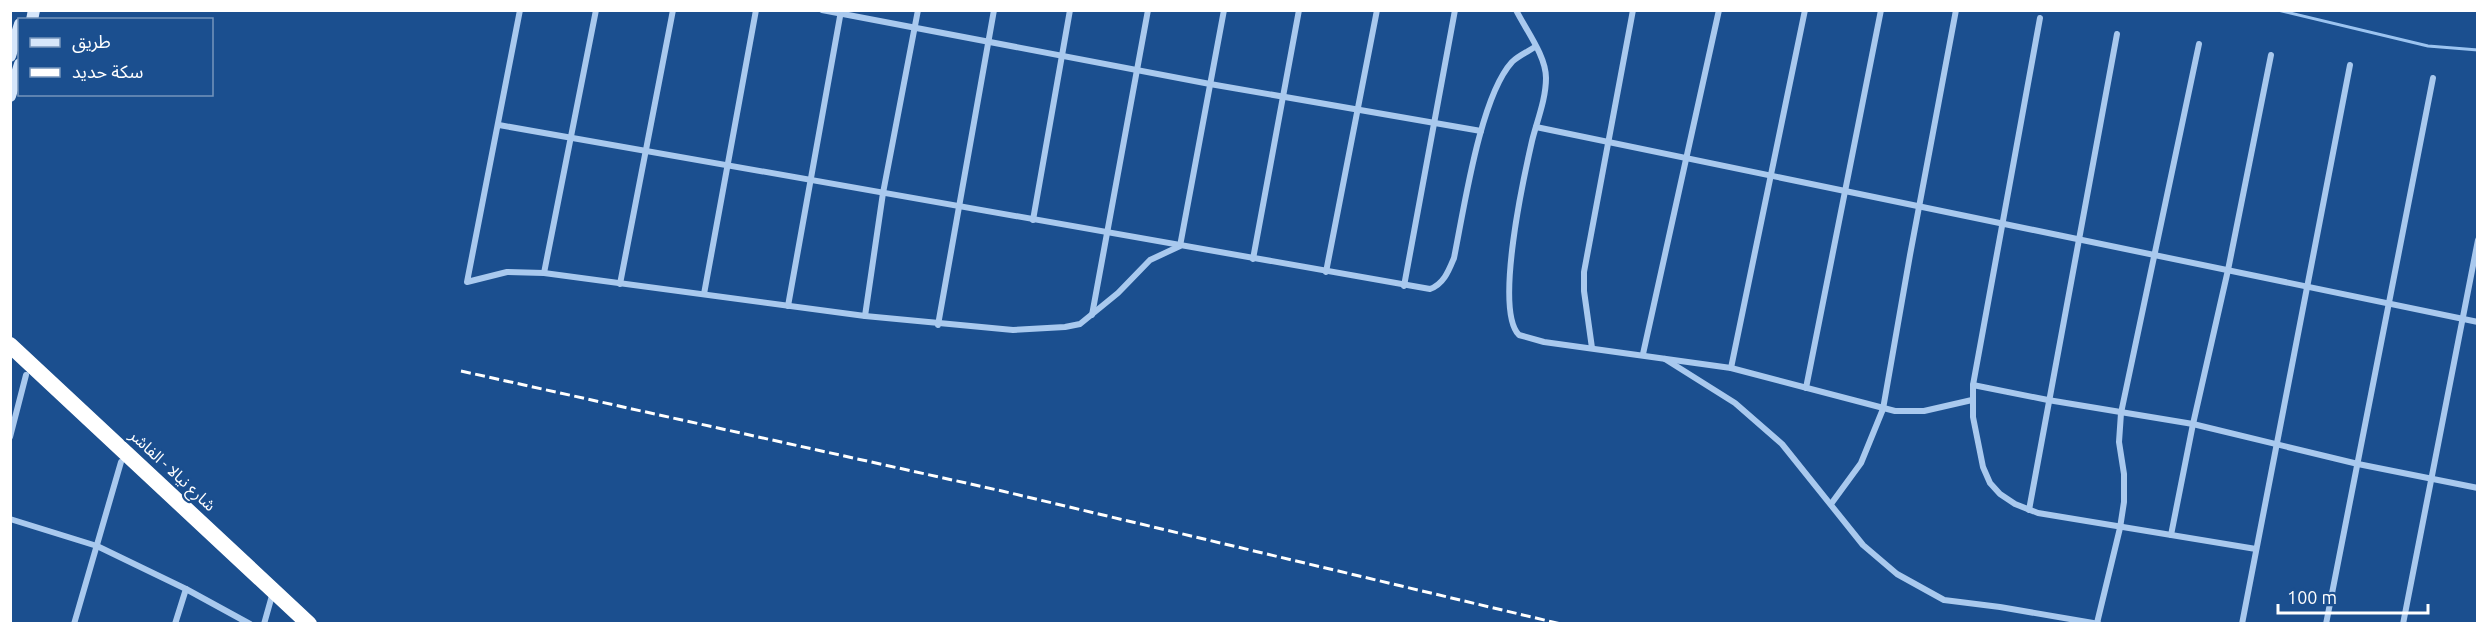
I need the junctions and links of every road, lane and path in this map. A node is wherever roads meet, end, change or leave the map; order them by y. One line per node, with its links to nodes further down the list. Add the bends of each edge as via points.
1 (520, 10): 40 (street)
2 (596, 10): 43 (street)
3 (673, 10): 45 (street)
4 (756, 10): 47 (street)
5 (822, 10): 20 (street)
6 (918, 10): 22 (street)
7 (994, 10): 25 (street)
8 (1070, 10): 28 (street)
9 (1148, 10): 32 (street)
10 (1224, 10): 35 (street)
11 (1299, 10): 37 (street)
12 (1377, 10): 38 (street)
13 (1455, 10): 39 (street)
14 (1516, 10): 27 (street)
15 (1633, 10): 44 (street)
16 (1719, 10): 46 (street)
17 (1804, 10): 48 (street)
18 (1881, 10): 50 (street)
19 (1956, 10): 52 (street)
20 (841, 12): 22 (street); 49 (street)
21 (2040, 18): 55 (street)
22 (915, 28): 25 (street); 51 (street)
23 (18, 29): 30 (street)
24 (2117, 34): 57 (street)
25 (988, 41): 28 (street); 53 (street)
26 (2199, 44): 60 (street)
27 (1535, 47): 41 (street, via 1546,80); 42 (street, via 1518,57 1505,72)
28 (1062, 55): 32 (street); 54 (street)
29 (2271, 55): 62 (street)
30 (10, 56)
31 (2350, 65): 67 (street)
32 (1137, 69): 35 (street); 56 (street)
33 (18, 70): 36 (street)
34 (2433, 78): 69 (street)
35 (1210, 84): 37 (street); 59 (street)
36 (10, 96)
37 (1283, 97): 38 (street); 61 (street)
38 (1358, 110): 39 (street); 63 (street)
39 (1434, 123): 42 (street); 66 (street)
40 (499, 124): 43 (street); 64 (street, via 467,282 507,272)
41 (1536, 127): 44 (street); 77 (street, via 1512,257 1508,292 1511,317 1516,332 1525,338)
42 (1481, 131): 66 (street, via 1446,277 1433,288)
43 (572, 137): 45 (street); 64 (street)
44 (1608, 142): 46 (street); 77 (street, via 1583,281)
45 (647, 151): 47 (street); 65 (street)
46 (1688, 158): 48 (street); 78 (street)
47 (728, 165): 49 (street); 68 (street)
48 (1771, 175): 50 (street); 81 (street)
49 (812, 180): 51 (street); 70 (street)
50 (1845, 191): 52 (street); 84 (street)
51 (883, 193): 53 (street); 72 (street)
52 (1918, 206): 55 (street); 88 (street)
53 (959, 207): 54 (street); 75 (street)
54 (1033, 220): 56 (street)
55 (2001, 223): 57 (street); 83 (street)
56 (1107, 234): 59 (street); 71 (street)
57 (2079, 239): 60 (street); 87 (street)
58 (2478, 240): 73 (street)
59 (1180, 246): 61 (street); 71 (street, via 1150,260)
60 (2154, 255): 62 (street); 89 (street)
61 (1253, 259): 63 (street)
62 (2228, 270): 67 (street); 90 (street)
63 (1326, 272): 66 (street)
64 (544, 273): 65 (street)
65 (620, 284): 68 (street)
66 (1404, 286)
67 (2307, 287): 69 (street); 92 (street)
68 (704, 294): 70 (street)
69 (2388, 304): 73 (street); 94 (street)
70 (788, 306): 72 (street)
71 (1092, 315): 75 (street, via 1080,324 1065,327 1013,330)
72 (865, 316): 75 (street)
73 (2461, 319): 74 (street); 96 (street)
74 (2478, 322)
75 (939, 325)
76 (10, 345): 85 (highway, شارع نيالا - الفاشر)
77 (1592, 348): 78 (street)
78 (1643, 354): 79 (street)
79 (1662, 357): 81 (street); 98 (street, via 1716,390 1756,421 1782,444)
80 (10, 360): 82 (highway, شارع نيالا - الفاشر)
81 (1731, 368): 84 (street)
82 (26, 375): 85 (highway, شارع نيالا - الفاشر); 91 (street)
83 (1973, 385): 86 (street); 87 (street)
84 (1806, 388): 88 (street)
85 (60, 399): 93 (highway, شارع نيالا - الفاشر); 95 (highway, شارع نيالا - الفاشر)
86 (1972, 400): 88 (street, via 1924,411); 99 (street, via 1978,451 1990,483 2000,494)
87 (2048, 400): 89 (street); 99 (street)
88 (1883, 409): 98 (street, via 1861,463)
89 (2121, 413): 90 (street); 101 (street, via 2119,442 2125,489)
90 (2193, 424): 92 (street); 102 (street)
91 (10, 437)
92 (2276, 445): 94 (street); 104 (street)
93 (122, 462): 95 (highway, شارع نيالا - الفاشر); 103 (street)
94 (2358, 464): 96 (street); 115 (street)
95 (144, 476): 106 (highway, شارع نيالا - الفاشر)
96 (2431, 479): 97 (street); 116 (street)
97 (2478, 488)
98 (1831, 504): 107 (street, via 1877,558 1932,595)
99 (2029, 510): 101 (street)
100 (10, 519): 103 (street)
101 (2120, 528): 102 (street); 107 (street)
102 (2171, 535): 104 (street)
103 (97, 546): 105 (street); 108 (street)
104 (2256, 549): 114 (street)
105 (186, 589): 109 (street); 110 (street)
106 (272, 596): 111 (street); 112 (highway, شارع نيالا - الفاشر); 113 (highway, شارع نيالا - الفاشر)
107 (2098, 623)
108 (74, 624)
109 (175, 624)
110 (250, 624)
111 (264, 624)
112 (293, 624)
113 (309, 624)
114 (2242, 624)
115 (2326, 624)
116 (2403, 624)

